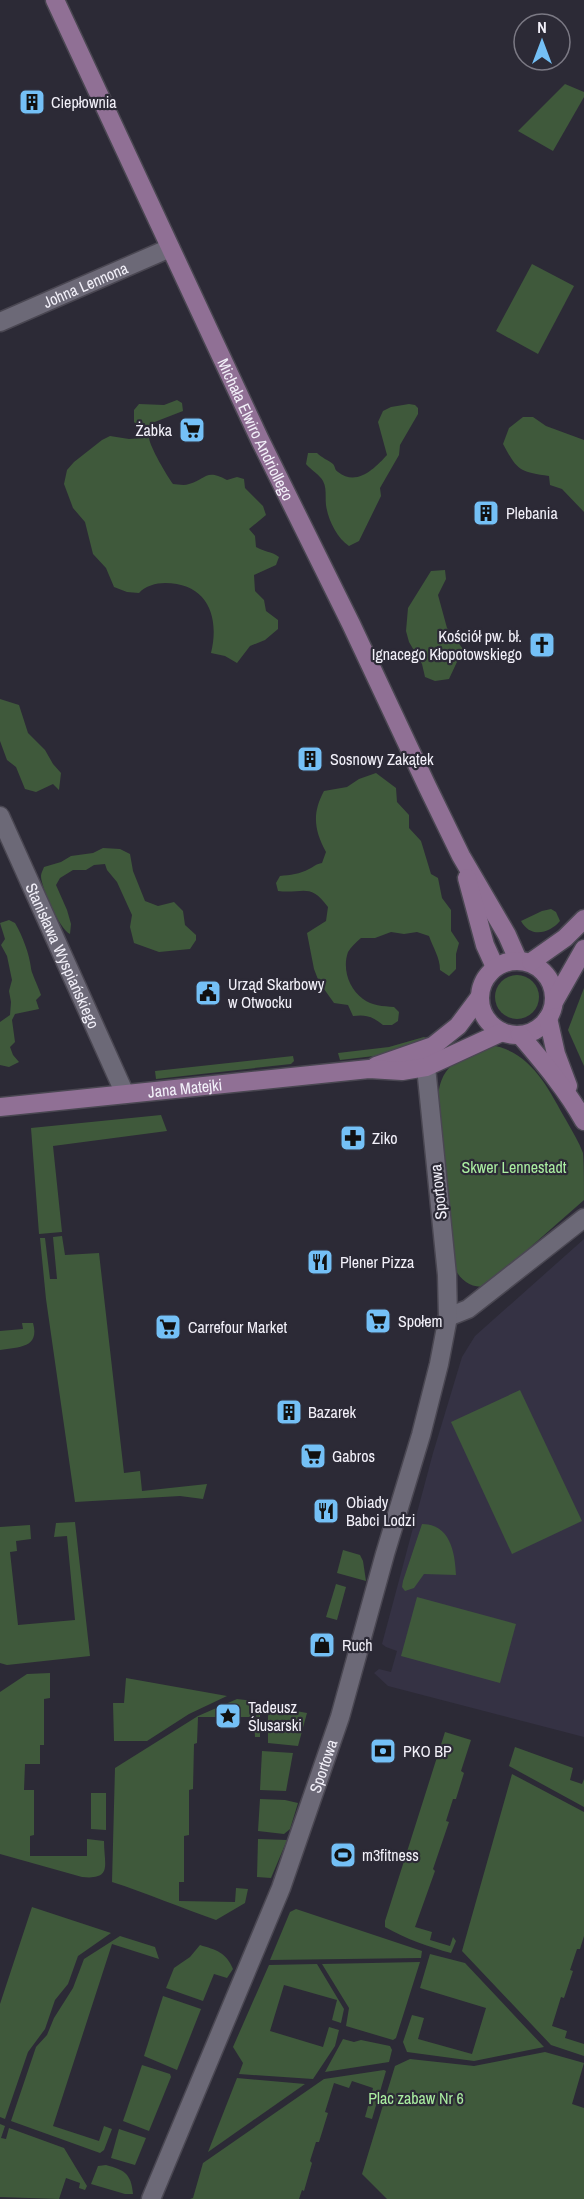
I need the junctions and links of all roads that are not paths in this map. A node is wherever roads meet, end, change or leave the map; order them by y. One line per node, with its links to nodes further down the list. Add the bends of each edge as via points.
1 (55, 0): 2 (street, Michała Elwiro Andriollego)
2 (170, 248): 3 (street, Johna Lennona); 5 (street, Michała Elwiro Andriollego)
3 (0, 322)
4 (0, 816): 16 (street, Stanisława Wyspiańskiego)
5 (461, 856): 8 (street, Michała Elwiro Andriollego); 9 (street, Michała Elwiro Andriollego, via 485,945)
6 (584, 919): 8 (street, via 565,939)
7 (584, 949): 11 (street)
8 (524, 961): 9 (street, via 506,961); 11 (street, via 544,971)
9 (495, 967): 10 (street, via 486,975)
10 (479, 998): 13 (street, via 490,1024); 15 (street, Jana Matejki, via 458,1026 433,1046)
11 (555, 1000): 12 (street)
12 (548, 1018): 13 (street, via 531,1033); 17 (street, via 556,1054)
13 (511, 1034): 14 (street, Jana Matejki); 17 (street, via 543,1062)
14 (426, 1067): 15 (street, Jana Matejki, via 402,1071); 21 (street, Sportowa)
15 (369, 1069): 16 (street, Jana Matejki)
16 (125, 1094): 18 (street, Jana Matejki)
17 (575, 1105): 19 (street)
18 (0, 1107)
19 (584, 1121)
20 (584, 1218): 21 (street, via 468,1310)
21 (448, 1317): 22 (street, Sportowa, via 421,1435 336,1727 281,1888)
22 (151, 2199)

